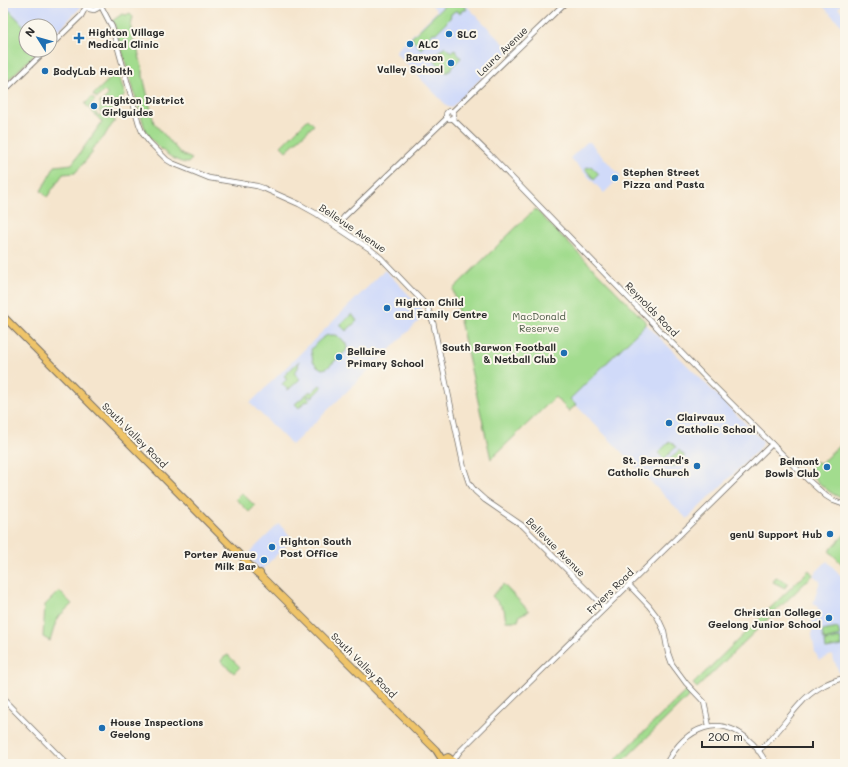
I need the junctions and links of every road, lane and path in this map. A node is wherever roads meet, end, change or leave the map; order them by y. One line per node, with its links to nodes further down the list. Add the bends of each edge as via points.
1 (565, 3): 10 (street, Laura Avenue, via 452,112 447,112 446,115)
2 (87, 4): 4 (street, via 89,9); 6 (street)
3 (100, 4): 4 (street, via 98,9); 5 (street, Bellevue Avenue)
4 (93, 10): 5 (street); 6 (street)
5 (108, 19): 11 (street, Bellevue Avenue, via 139,124 146,138 167,160 209,178 263,188 299,204)
6 (76, 21): 7 (street)
7 (58, 38)
8 (38, 58): 9 (street)
9 (3, 92)
10 (450, 118): 11 (street); 13 (street, Reynolds Road, via 489,154)
11 (336, 227): 16 (street, Bellevue Avenue, via 381,258 426,305 469,483 485,500 530,533)
12 (3, 316): 21 (main road, South Valley Road, via 256,573)
13 (772, 444): 14 (street, Reynolds Road, via 822,494); 15 (street, Fryers Road)
14 (845, 505)
15 (629, 585): 16 (street, Fryers Road); 19 (street, via 658,618 672,664 704,702)
16 (605, 608): 21 (street, Fryers Road)
17 (845, 678): 20 (street, via 825,685 810,695)
18 (3, 699): 22 (street)
19 (709, 726): 20 (street, via 721,726 737,731); 23 (street, via 700,729 682,742)
20 (758, 750): 24 (street)
21 (448, 762)
22 (67, 764)
23 (666, 764)
24 (767, 764)

